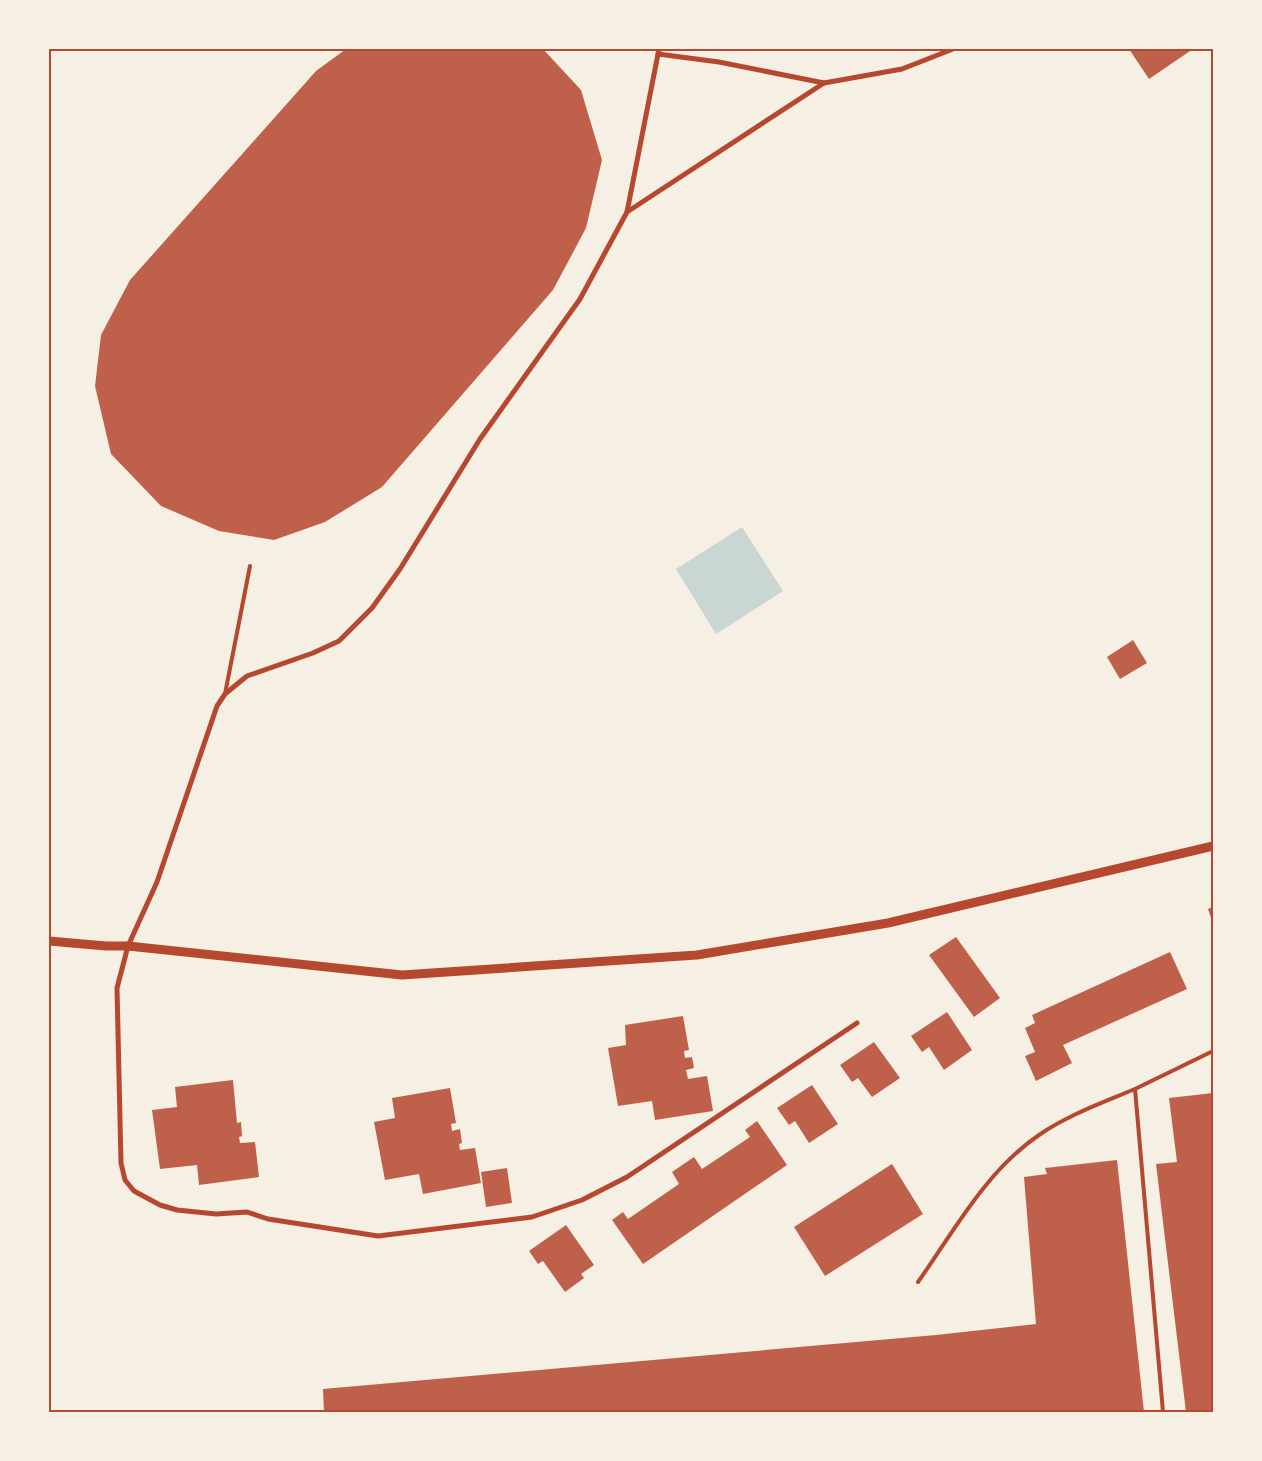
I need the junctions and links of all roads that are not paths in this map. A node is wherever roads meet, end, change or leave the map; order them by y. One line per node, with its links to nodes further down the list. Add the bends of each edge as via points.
1 (953, 49): 3 (street, via 902,69)
2 (659, 52): 3 (street); 4 (street)
3 (824, 83): 4 (street)
4 (627, 212): 6 (street, via 580,299 480,438 400,569 372,608 339,641 247,676)
5 (250, 566): 6 (lane)
6 (225, 694): 9 (street, via 217,706 157,882)
7 (1213, 846): 9 (street, via 888,923 697,955 402,975)
8 (49, 941): 9 (street)
9 (128, 946): 10 (street, via 117,988 121,1163 125,1180 134,1191 177,1210 216,1214 248,1212 268,1219 378,1236 532,1217 582,1200 627,1177)
10 (857, 1023)
11 (1213, 1051): 12 (lane)
12 (1135, 1089): 13 (lane, via 1080,1111 1017,1152 989,1180); 14 (lane)
13 (918, 1282)
14 (1163, 1412)

